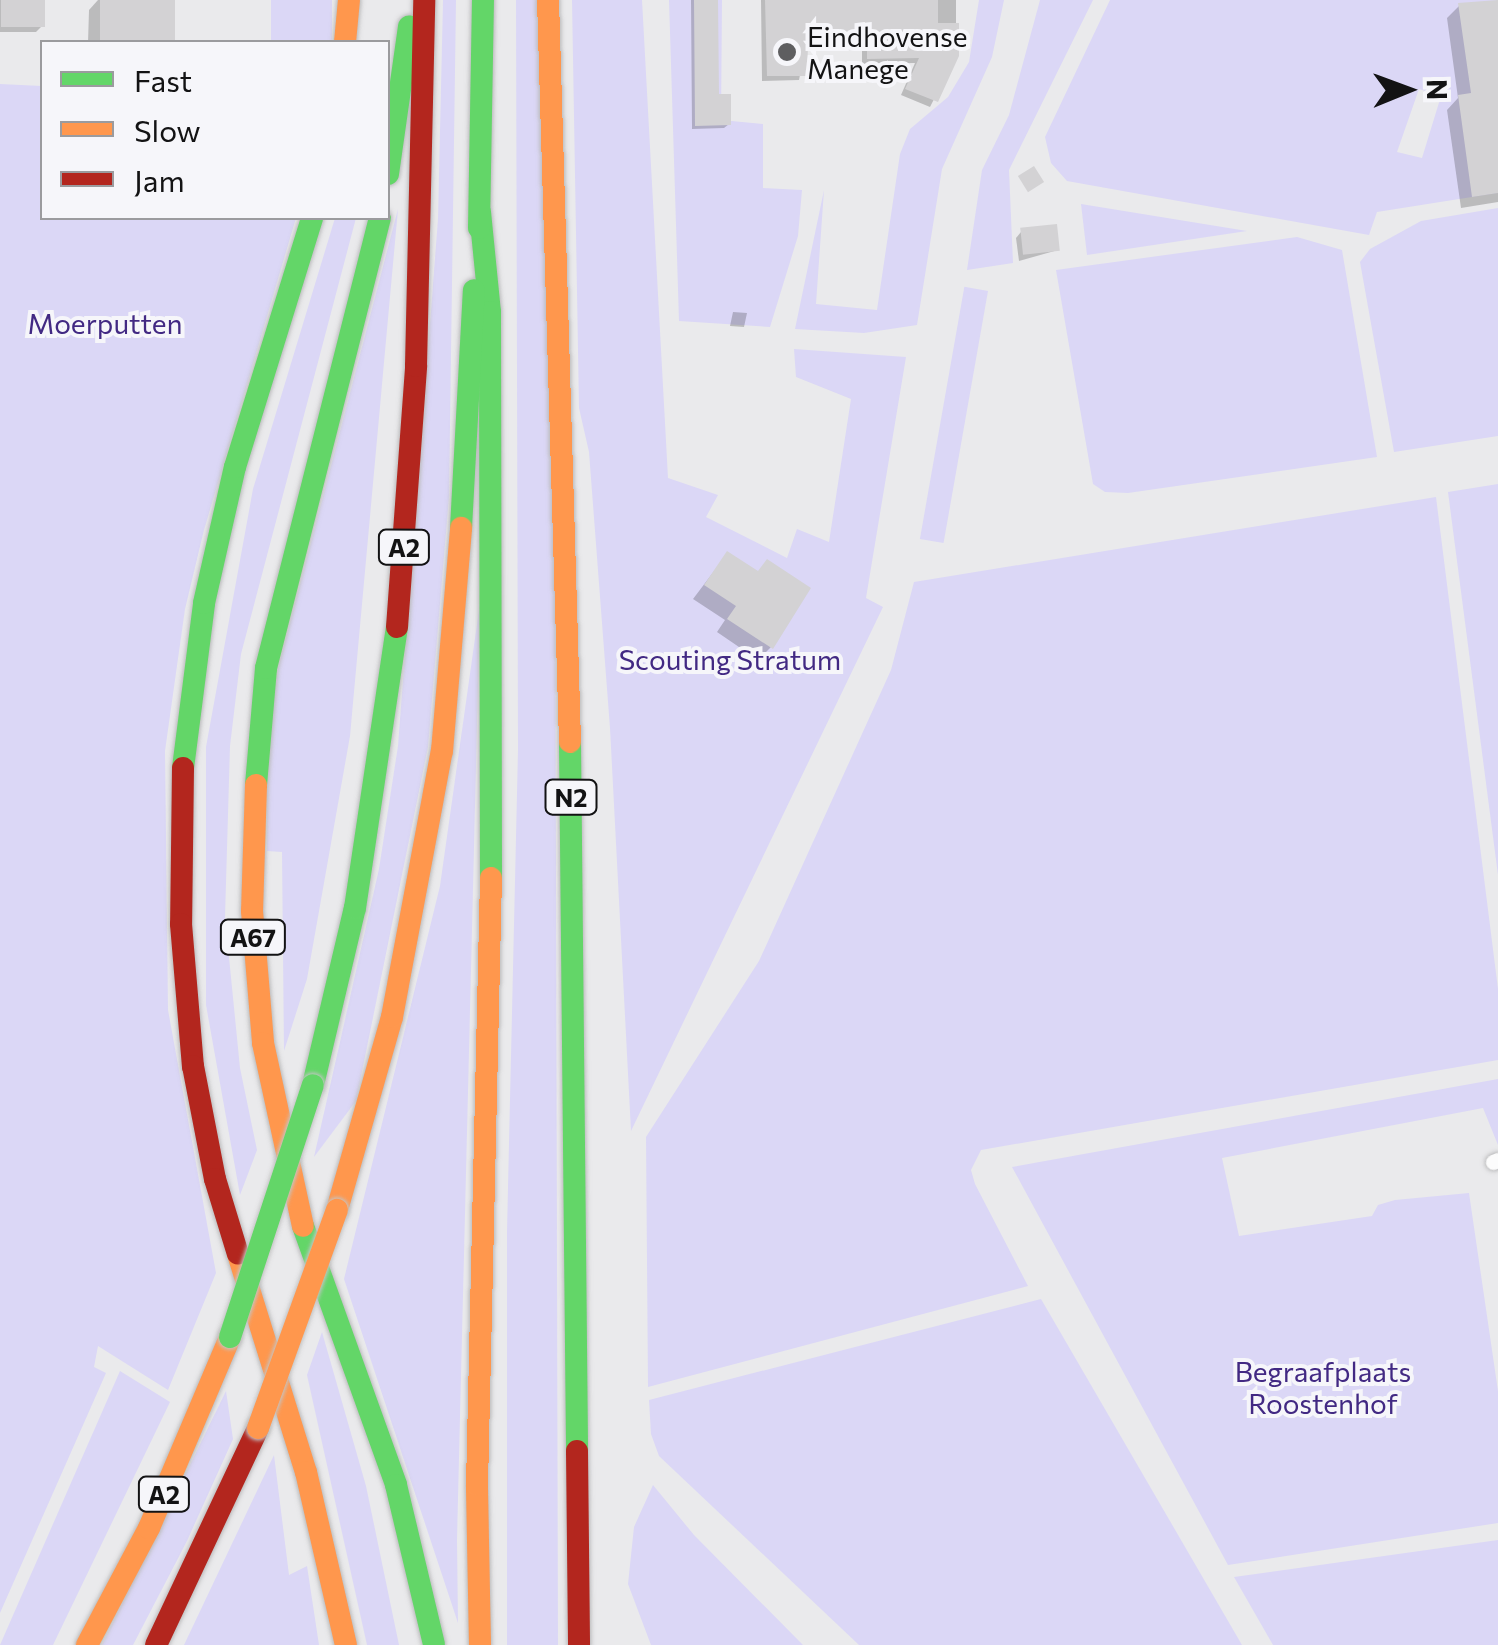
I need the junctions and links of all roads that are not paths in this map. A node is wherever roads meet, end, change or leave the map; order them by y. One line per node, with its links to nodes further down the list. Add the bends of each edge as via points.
1 (349, 0): 6 (highway)
2 (413, 0): 7 (highway)
3 (424, 0): 11 (highway, A2, bridge, via 416,366 398,622 358,891 313,1085 230,1337 156,1511)
4 (483, 0): 8 (highway, A2)
5 (548, 0): 16 (highway, N2, via 567,496)
6 (345, 40)
7 (390, 160)
8 (480, 212): 12 (highway, A2, bridge, via 442,751 392,1017 337,1210 258,1428); 15 (highway, via 490,312 494,747 477,1485)
9 (311, 220): 13 (highway, via 235,468 204,603 183,770 181,924 194,1066 215,1179 320,1522)
10 (379, 220): 14 (highway, A67, via 266,668 252,819 252,911 263,1043 302,1222 396,1485)
11 (87, 1645)
12 (156, 1645)
13 (346, 1645)
14 (434, 1645)
15 (480, 1645)
16 (579, 1645)

